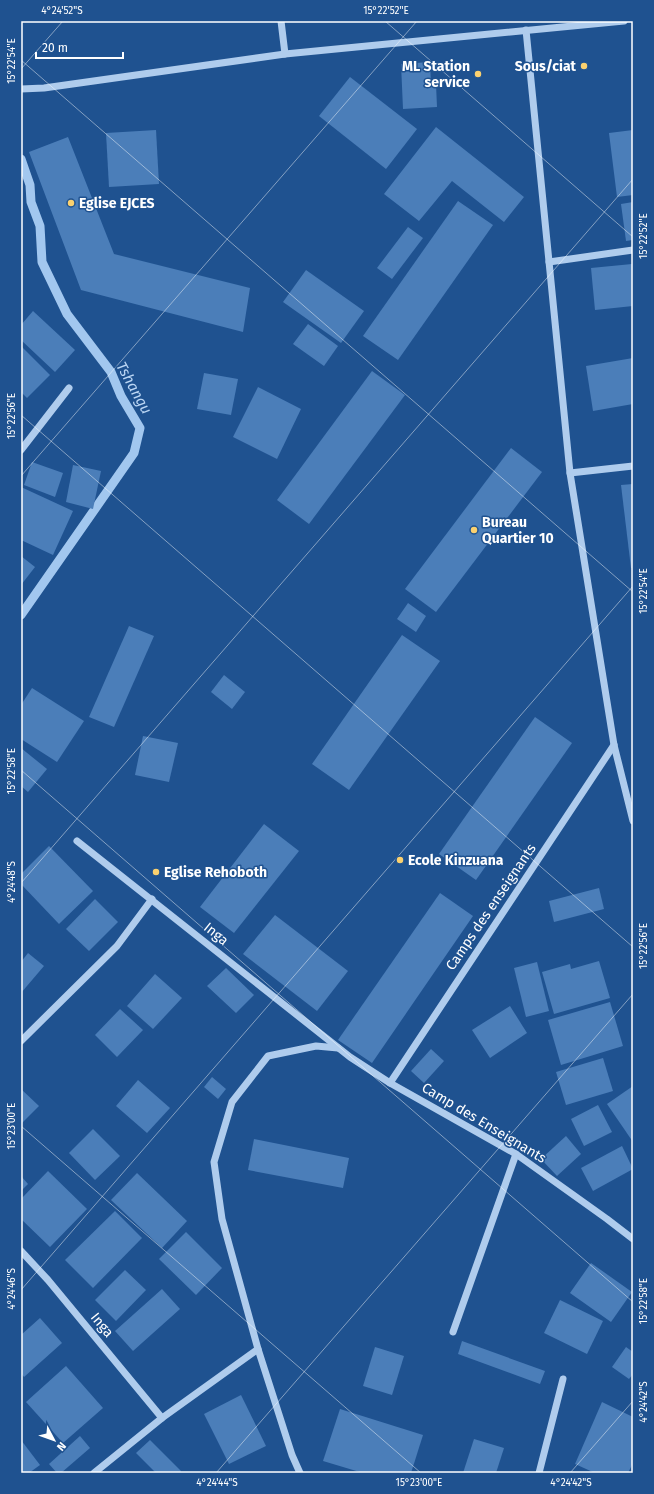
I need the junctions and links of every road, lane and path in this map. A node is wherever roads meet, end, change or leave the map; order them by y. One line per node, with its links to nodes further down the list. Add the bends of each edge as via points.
1 (281, 21): 4 (street)
2 (624, 21): 3 (street)
3 (526, 30): 4 (street); 7 (street)
4 (285, 54): 5 (street, via 44,88)
5 (21, 89)
6 (633, 250): 7 (street)
7 (550, 262): 11 (street)
8 (69, 388): 9 (street)
9 (21, 450)
10 (633, 466): 11 (street)
11 (570, 473): 12 (street)
12 (614, 745): 13 (street); 18 (street, Camps des enseignants)
13 (633, 821)
14 (77, 841): 15 (street, Inga)
15 (152, 899): 16 (street, via 117,946); 17 (street, Inga)
16 (21, 1040)
17 (338, 1048): 18 (street, Camp des Enseignants); 23 (street, via 316,1046 268,1056 232,1102 214,1162 222,1219)
18 (390, 1083): 19 (street, Camp des Enseignants)
19 (516, 1154): 20 (street, Camp des Enseignants); 22 (street)
20 (633, 1239)
21 (21, 1251): 25 (street, Inga)
22 (453, 1332)
23 (258, 1350): 25 (street); 27 (street)
24 (563, 1379): 28 (street)
25 (162, 1418): 26 (street)
26 (94, 1473)
27 (300, 1473)
28 (539, 1473)

